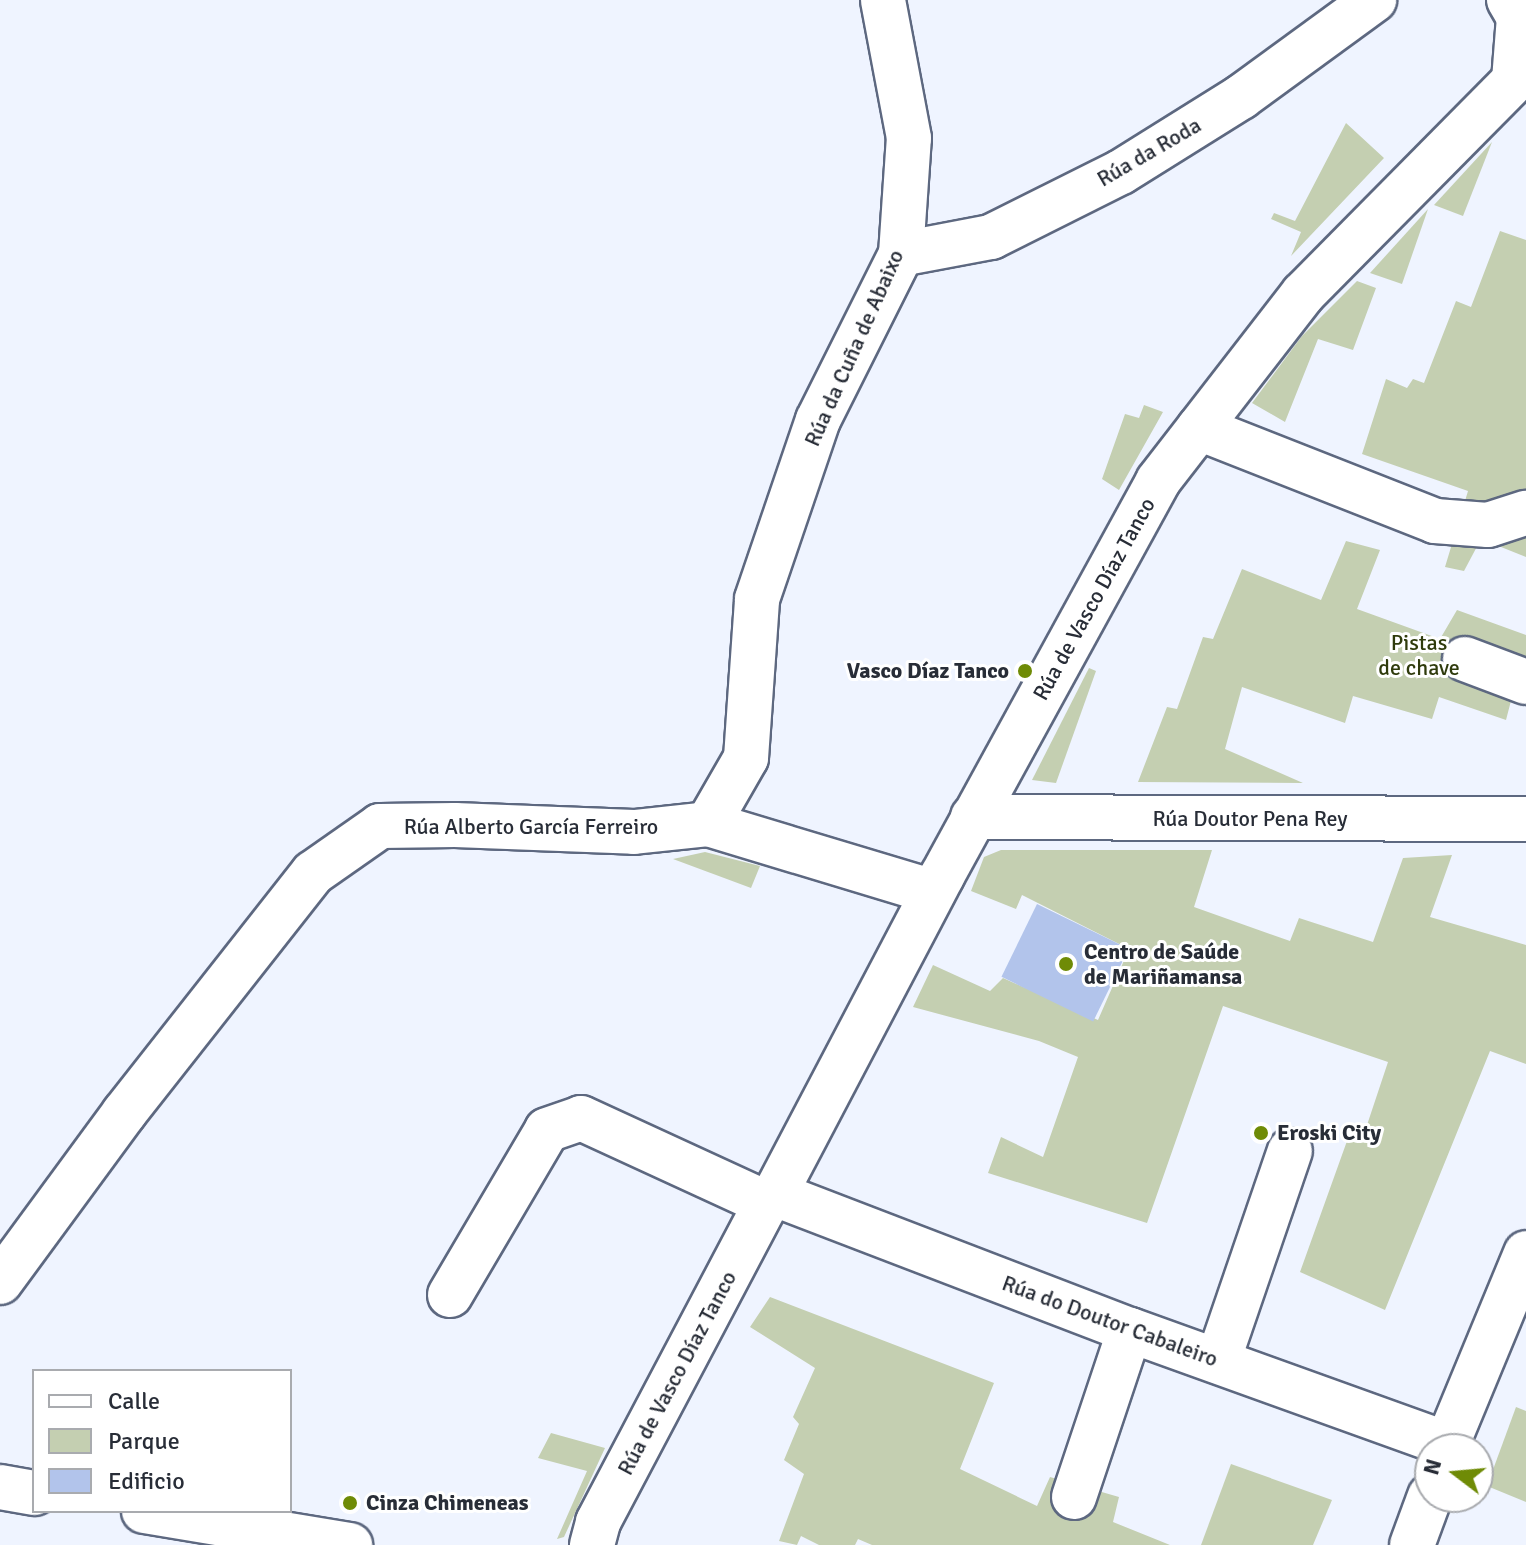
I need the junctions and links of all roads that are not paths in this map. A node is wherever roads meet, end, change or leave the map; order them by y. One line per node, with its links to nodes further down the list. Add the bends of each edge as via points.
1 (883, 0): 5 (street, Rúa da Cuña de Abaixo, via 909,138)
2 (1374, 0): 5 (street, Rúa da Roda, via 1241,97 1121,172 991,237)
3 (1509, 0): 4 (street, via 1519,17)
4 (1520, 75): 6 (street, Rúa de Vasco Díaz Tanco, via 1303,294)
5 (901, 254): 12 (street, Rúa da Cuña de Abaixo, via 818,420 762,584 746,758)
6 (1199, 428): 7 (street, via 1435,521 1488,525); 10 (street, Rúa de Vasco Díaz Tanco, via 1158,481)
7 (1526, 513)
8 (1465, 659): 9 (street)
9 (1526, 682)
10 (973, 817): 11 (street, Rúa Doutor Pena Rey); 13 (street, Rúa de Vasco Díaz Tanco)
11 (1526, 819)
12 (708, 824): 13 (street, Rúa Alberto García Ferreiro); 17 (street, Rúa Alberto García Ferreiro, via 634,832 380,826 313,873 124,1113)
13 (933, 892): 15 (street, Rúa de Vasco Díaz Tanco)
14 (1290, 1151): 20 (street)
15 (771, 1198): 18 (street, via 581,1118 547,1130); 19 (street, Rúa do Doutor Cabaleiro); 29 (street, Rúa de Vasco Díaz Tanco, via 598,1522)
16 (1526, 1253): 21 (street)
17 (0, 1282)
18 (450, 1295)
19 (1130, 1330): 20 (street, Rúa do Doutor Cabaleiro); 25 (street)
20 (1218, 1361): 22 (street, Rúa do Doutor Cabaleiro)
21 (1451, 1433)
22 (1414, 1434)
23 (0, 1487): 24 (street)
24 (32, 1493)
25 (1074, 1497)
26 (156, 1513): 28 (street)
27 (1424, 1513): 30 (street)
28 (350, 1545)
29 (592, 1545)
30 (1412, 1545)

